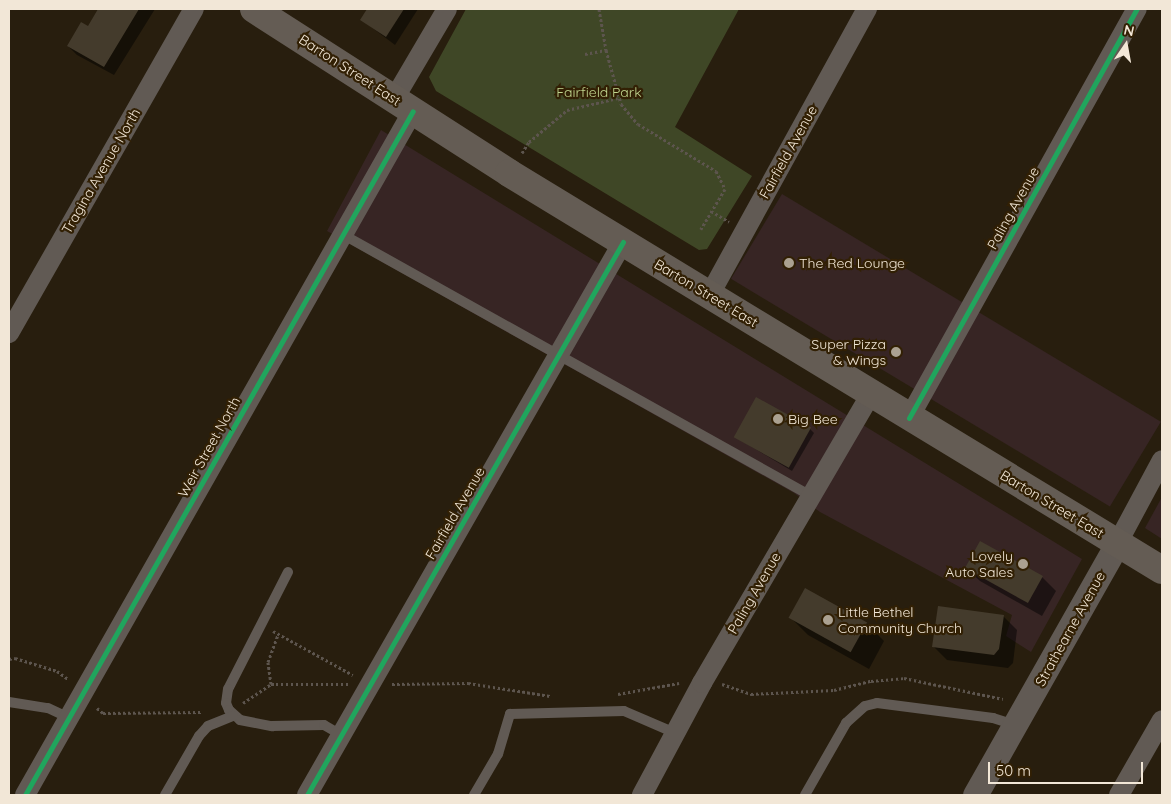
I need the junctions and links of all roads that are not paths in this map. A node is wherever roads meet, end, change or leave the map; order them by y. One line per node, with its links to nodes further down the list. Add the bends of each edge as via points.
1 (194, 9): 10 (street, Tragina Avenue North)
2 (254, 9): 6 (main road, Barton Street East)
3 (447, 9): 6 (street, Weir Street North)
4 (867, 9): 9 (street, Fairfield Avenue)
5 (1137, 9): 13 (street, Paling Avenue)
6 (404, 105): 7 (street, Weir Street North); 8 (main road, Barton Street East)
7 (342, 234): 11 (lane); 22 (street, Weir Street North)
8 (623, 242): 9 (main road, Barton Street East); 11 (street, Fairfield Avenue)
9 (709, 296): 12 (main road, Barton Street East)
10 (9, 333)
11 (558, 355): 15 (lane); 25 (street, Fairfield Avenue)
12 (871, 394): 13 (main road, Barton Street East); 15 (street, Paling Avenue)
13 (909, 418): 16 (main road, Barton Street East)
14 (1162, 460): 16 (street, Strathearne Avenue)
15 (811, 496): 24 (street, Paling Avenue)
16 (1117, 544): 17 (main road, Barton Street East); 21 (street, Strathearne Avenue)
17 (1162, 570)
18 (288, 572): 20 (lane, via 228,688)
19 (9, 702): 22 (lane, via 48,708)
20 (231, 713): 25 (lane, via 272,726 324,725); 27 (lane, via 208,726 199,736)
21 (1020, 716): 31 (lane, via 994,718 884,704 865,706 846,723); 32 (street, Strathearne Avenue)
22 (69, 718): 26 (street, Weir Street North)
23 (1162, 720): 33 (street)
24 (675, 733): 29 (lane, via 624,711 510,714 498,754); 30 (street, Paling Avenue)
25 (341, 735): 28 (street, Fairfield Avenue)
26 (25, 795)
27 (165, 795)
28 (307, 795)
29 (474, 795)
30 (642, 795)
31 (805, 795)
32 (975, 795)
33 (1120, 795)

